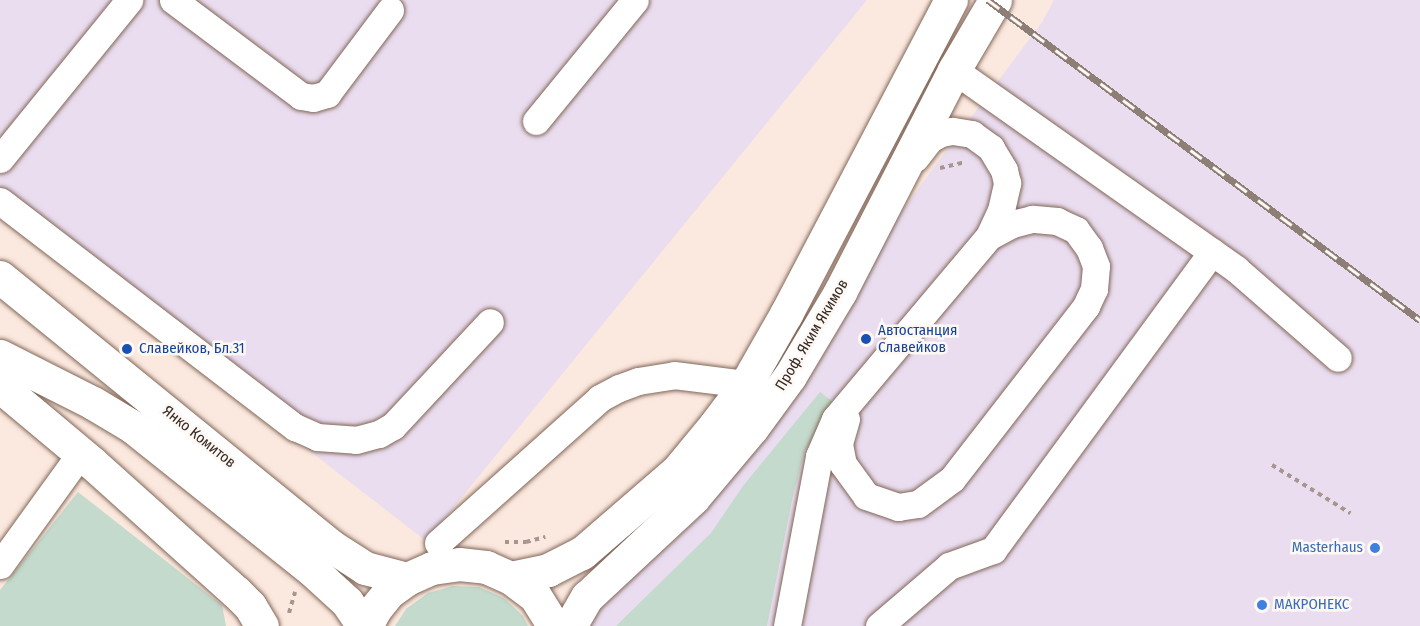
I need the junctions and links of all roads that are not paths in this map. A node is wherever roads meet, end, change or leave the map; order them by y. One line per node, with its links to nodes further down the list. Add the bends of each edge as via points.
1 (129, 0): 9 (lane)
2 (173, 0): 6 (lane, via 302,96 314,98 327,94)
3 (635, 0): 8 (lane)
4 (951, 0): 18 (main road)
5 (995, 0): 7 (main road, Проф. Яким Якимов)
6 (390, 10)
7 (954, 70): 10 (main road, Проф. Яким Якимов); 13 (lane)
8 (536, 121)
9 (0, 159)
10 (896, 182): 12 (lane, via 930,139 952,131 972,134 991,148 1004,170 1001,210); 29 (main road, Проф. Яким Якимов, via 840,292 790,376 759,419 693,498 587,597)
11 (0, 201): 15 (lane, via 295,427 317,437 356,440 393,426)
12 (989, 236): 20 (lane); 20 (lane, via 1032,219 1057,221 1076,230 1096,266 1094,289 1086,306 952,479 918,504 898,507 866,496 843,464 839,444)
13 (1212, 252): 17 (lane); 31 (lane, via 993,550 949,566)
14 (0, 277): 25 (main road, Янко Комитов, via 331,546 365,568)
15 (490, 322)
16 (0, 357): 27 (main road, via 93,403 141,433 318,574 347,602)
17 (1338, 358)
18 (746, 384): 22 (lane, via 674,375 619,388 600,398); 24 (main road, via 677,471 646,501 565,563)
19 (0, 386): 21 (main road)
20 (859, 391): 30 (lane, via 835,419 819,456)
21 (80, 454): 23 (lane); 26 (main road, via 250,606)
22 (438, 543)
23 (0, 565)
24 (511, 578): 25 (main road, via 486,567 459,564 432,568); 28 (main road, via 535,596)
25 (407, 579): 27 (main road, via 389,592)
26 (262, 626)
27 (364, 626)
28 (554, 626)
29 (570, 626)
30 (787, 626)
31 (879, 626)

